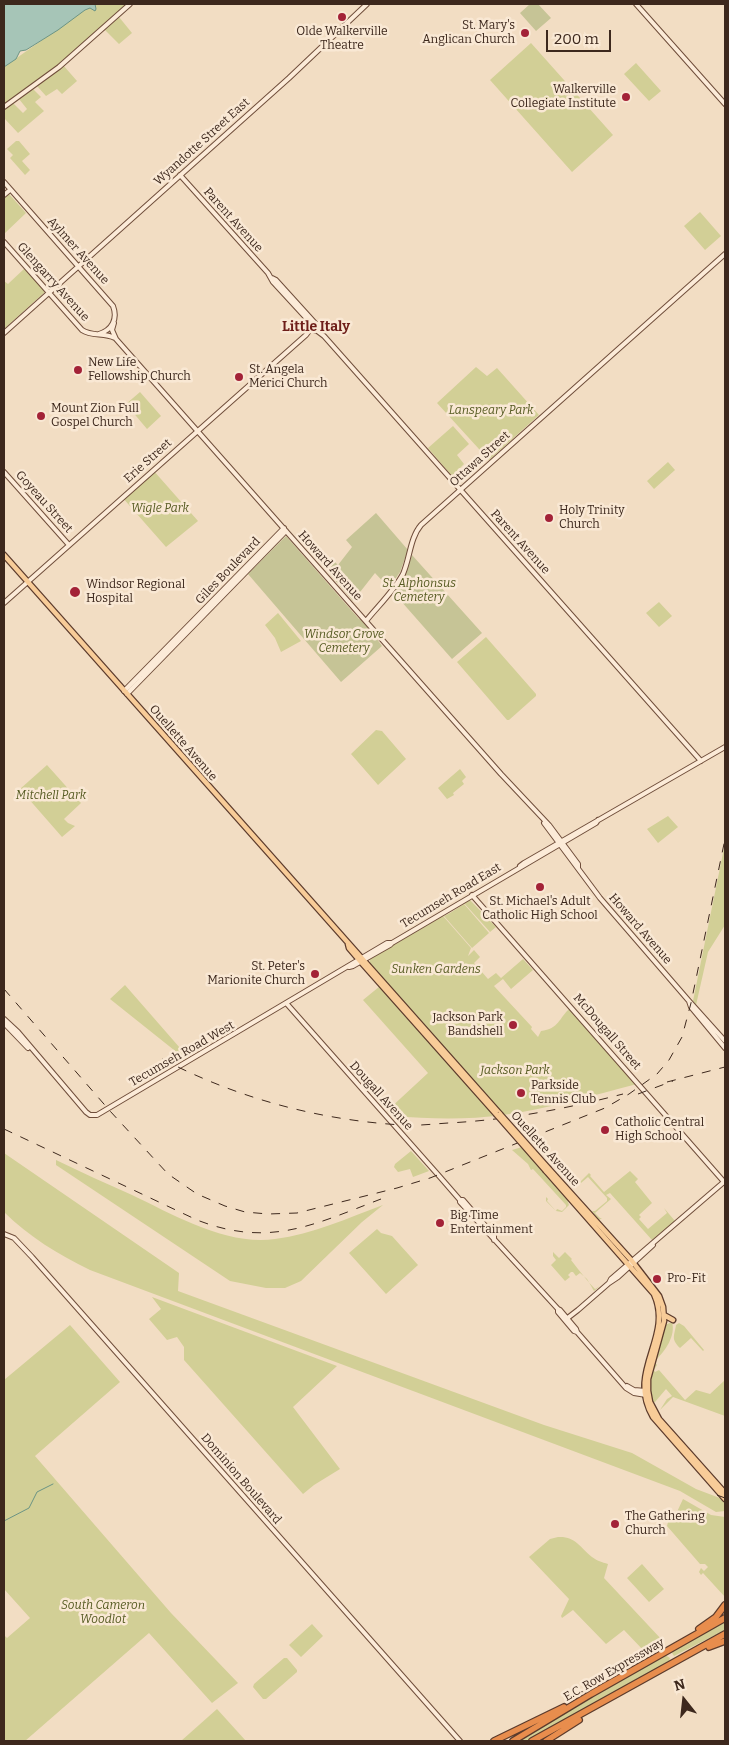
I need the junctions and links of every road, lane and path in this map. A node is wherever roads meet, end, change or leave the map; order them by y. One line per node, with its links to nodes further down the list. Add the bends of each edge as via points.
1 (130, 4): 5 (street, via 59,67)
2 (367, 4): 6 (street, Wyandotte Street East)
3 (636, 4): 4 (street)
4 (725, 104)
5 (4, 107)
6 (180, 175): 12 (street, Wyandotte Street East); 15 (street, Parent Avenue)
7 (4, 182): 8 (street, Aylmer Avenue)
8 (10, 190): 9 (street); 12 (street, Aylmer Avenue)
9 (4, 195)
10 (4, 242): 13 (street, Glengarry Avenue)
11 (725, 254): 21 (street, Ottawa Street)
12 (78, 266): 13 (street, Wyandotte Street East); 14 (street, Aylmer Avenue, via 113,306)
13 (49, 292): 16 (street, Wyandotte Street East); 17 (street, Glengarry Avenue, via 82,330)
14 (114, 323): 17 (street); 18 (street, via 112,330)
15 (315, 328): 19 (street, Erie Street); 21 (street, Parent Avenue)
16 (4, 333)
17 (99, 334): 18 (street, Glengarry Avenue)
18 (116, 339): 19 (street, Howard Avenue)
19 (197, 431): 22 (street, Howard Avenue); 23 (street, Erie Street)
20 (4, 472): 23 (street, Goyeau Street)
21 (461, 490): 28 (street, Ottawa Street, via 418,528 402,574); 31 (street, Parent Avenue)
22 (285, 530): 28 (street, Howard Avenue); 29 (street, Giles Boulevard)
23 (69, 545): 25 (street, Erie Street)
24 (4, 555): 25 (main road, Ouellette Avenue)
25 (28, 582): 27 (street, Erie Street); 29 (main road, Ouellette Avenue)
26 (4, 595): 27 (street)
27 (6, 601)
28 (366, 621): 32 (street, Howard Avenue)
29 (125, 692): 34 (main road, Ouellette Avenue)
30 (725, 746): 31 (street, Tecumseh Road East)
31 (701, 761): 32 (street, Tecumseh Road East)
32 (560, 843): 33 (street, Tecumseh Road East); 37 (street, Howard Avenue, via 600,898)
33 (472, 895): 34 (street, Tecumseh Road East); 38 (street, McDougall Street)
34 (361, 960): 35 (street, Tecumseh Road West); 40 (main road, Ouellette Avenue, bridge)
35 (287, 1004): 36 (street, Tecumseh Road West, via 97,1115 86,1112 18,1032); 42 (street, Dougall Avenue, via 491,1238)
36 (4, 1021)
37 (725, 1045)
38 (725, 1182): 40 (street)
39 (4, 1234): 55 (street, Dominion Boulevard, via 14,1238 32,1257)
40 (631, 1264): 41 (main road, Ouellette Avenue, via 655,1288); 42 (street); 44 (main road, Ouellette Avenue, via 654,1294 660,1313 646,1371)
41 (664, 1315): 43 (main road); 44 (main road, Ouellette Avenue)
42 (567, 1320): 44 (street, Dougall Avenue, via 623,1384)
43 (673, 1320)
44 (646, 1393): 45 (main road, via 659,1419); 46 (main road, via 653,1417)
45 (725, 1493)
46 (725, 1499)
47 (725, 1605): 51 (highway, via 714,1619)
48 (725, 1618): 51 (highway, E.C. Row Expressway)
49 (725, 1634): 52 (highway, E.C. Row Expressway)
50 (725, 1640): 52 (highway)
51 (668, 1650): 53 (highway, E.C. Row Expressway)
52 (675, 1662): 54 (highway, E.C. Row Expressway)
53 (591, 1694): 56 (highway); 57 (highway, E.C. Row Expressway)
54 (616, 1695): 58 (highway, E.C. Row Expressway); 59 (highway)
55 (460, 1741)
56 (494, 1741)
57 (513, 1741)
58 (532, 1741)
59 (546, 1741)

